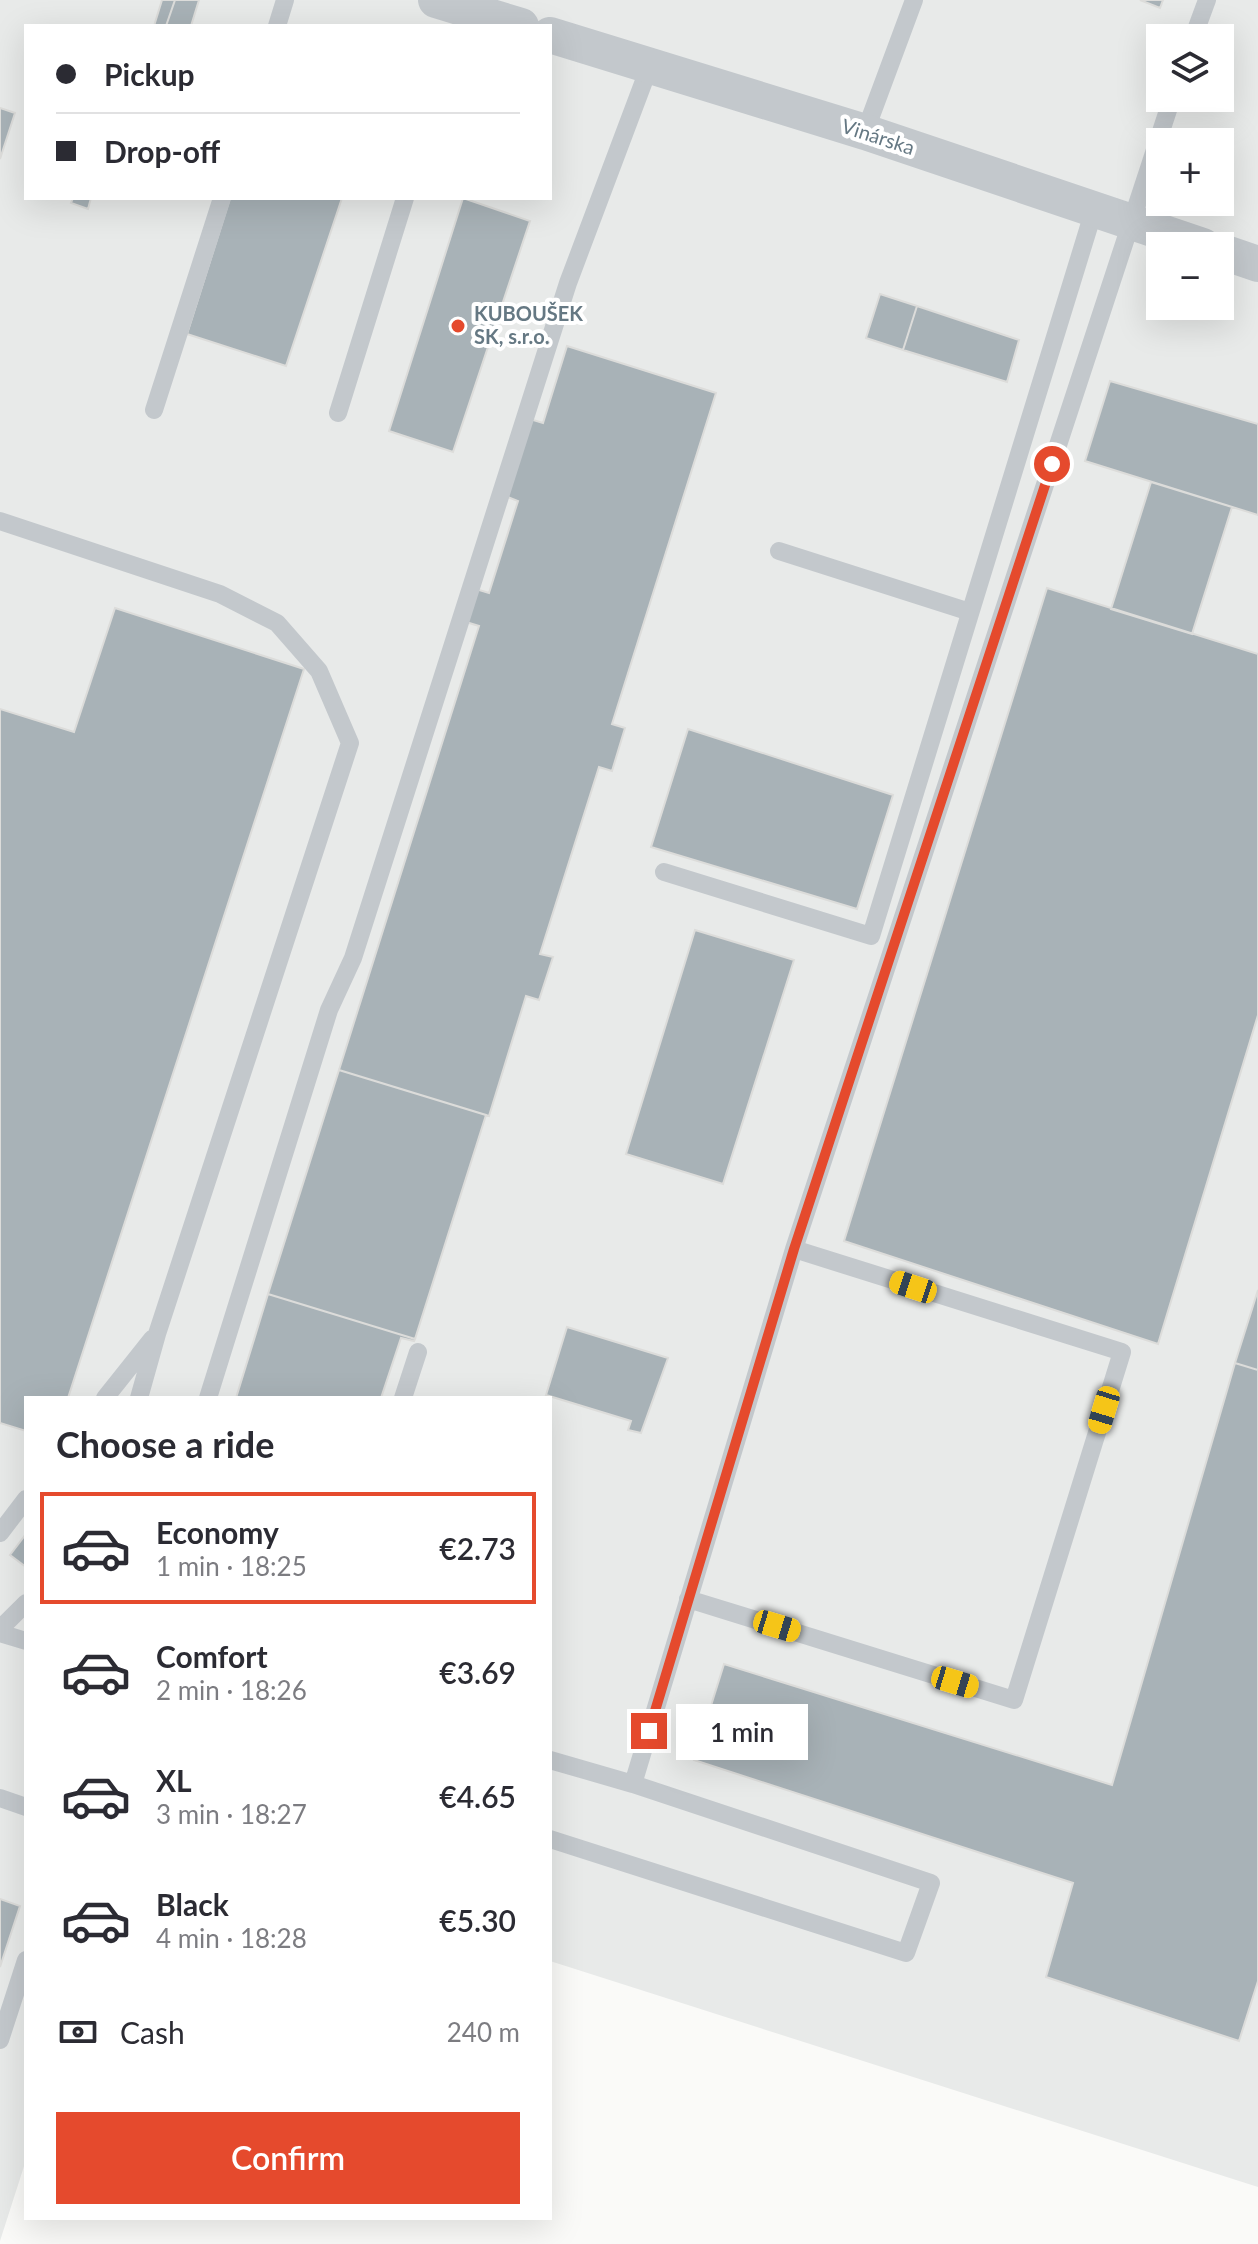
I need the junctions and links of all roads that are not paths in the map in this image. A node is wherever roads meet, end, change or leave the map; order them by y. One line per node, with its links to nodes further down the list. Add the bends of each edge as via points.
1 (285, 0): 5 (lane)
2 (914, 0): 11 (lane)
3 (1207, 0): 7 (lane)
4 (452, 11): 6 (street)
5 (278, 24)
6 (512, 24)
7 (1198, 24)
8 (552, 36): 9 (street, Vinárska)
9 (650, 65): 11 (street, Vinárska); 30 (lane, via 568,283 353,958 329,1010)
10 (1167, 112): 15 (lane)
11 (865, 132): 14 (street, Vinárska)
12 (221, 200): 19 (lane)
13 (404, 200): 20 (lane)
14 (1094, 210): 15 (street, Vinárska); 23 (lane)
15 (1131, 223): 16 (street, Vinárska); 25 (lane)
16 (1159, 232)
17 (1234, 256): 18 (street)
18 (1258, 264)
19 (154, 410)
20 (338, 413)
21 (0, 521): 26 (lane, via 220,594 277,623 319,671 350,743)
22 (779, 551): 23 (lane)
23 (970, 612): 24 (lane, via 871,936)
24 (664, 872)
25 (794, 1249): 34 (lane); 34 (lane, via 1122,1352 1113,1382 1014,1700)
26 (157, 1334): 28 (lane); 29 (lane)
27 (418, 1352): 31 (lane)
28 (107, 1396)
29 (140, 1396)
30 (209, 1396)
31 (404, 1396)
32 (24, 1502): 33 (lane)
33 (0, 1533)
34 (688, 1599): 39 (lane)
35 (24, 1605): 36 (lane)
36 (0, 1631): 37 (lane)
37 (24, 1640)
38 (552, 1761): 39 (lane)
39 (633, 1784): 42 (lane, via 931,1883 906,1953)
40 (0, 1798): 41 (lane)
41 (24, 1806)
42 (552, 1840)
43 (24, 1966): 44 (lane)
44 (0, 2040)

